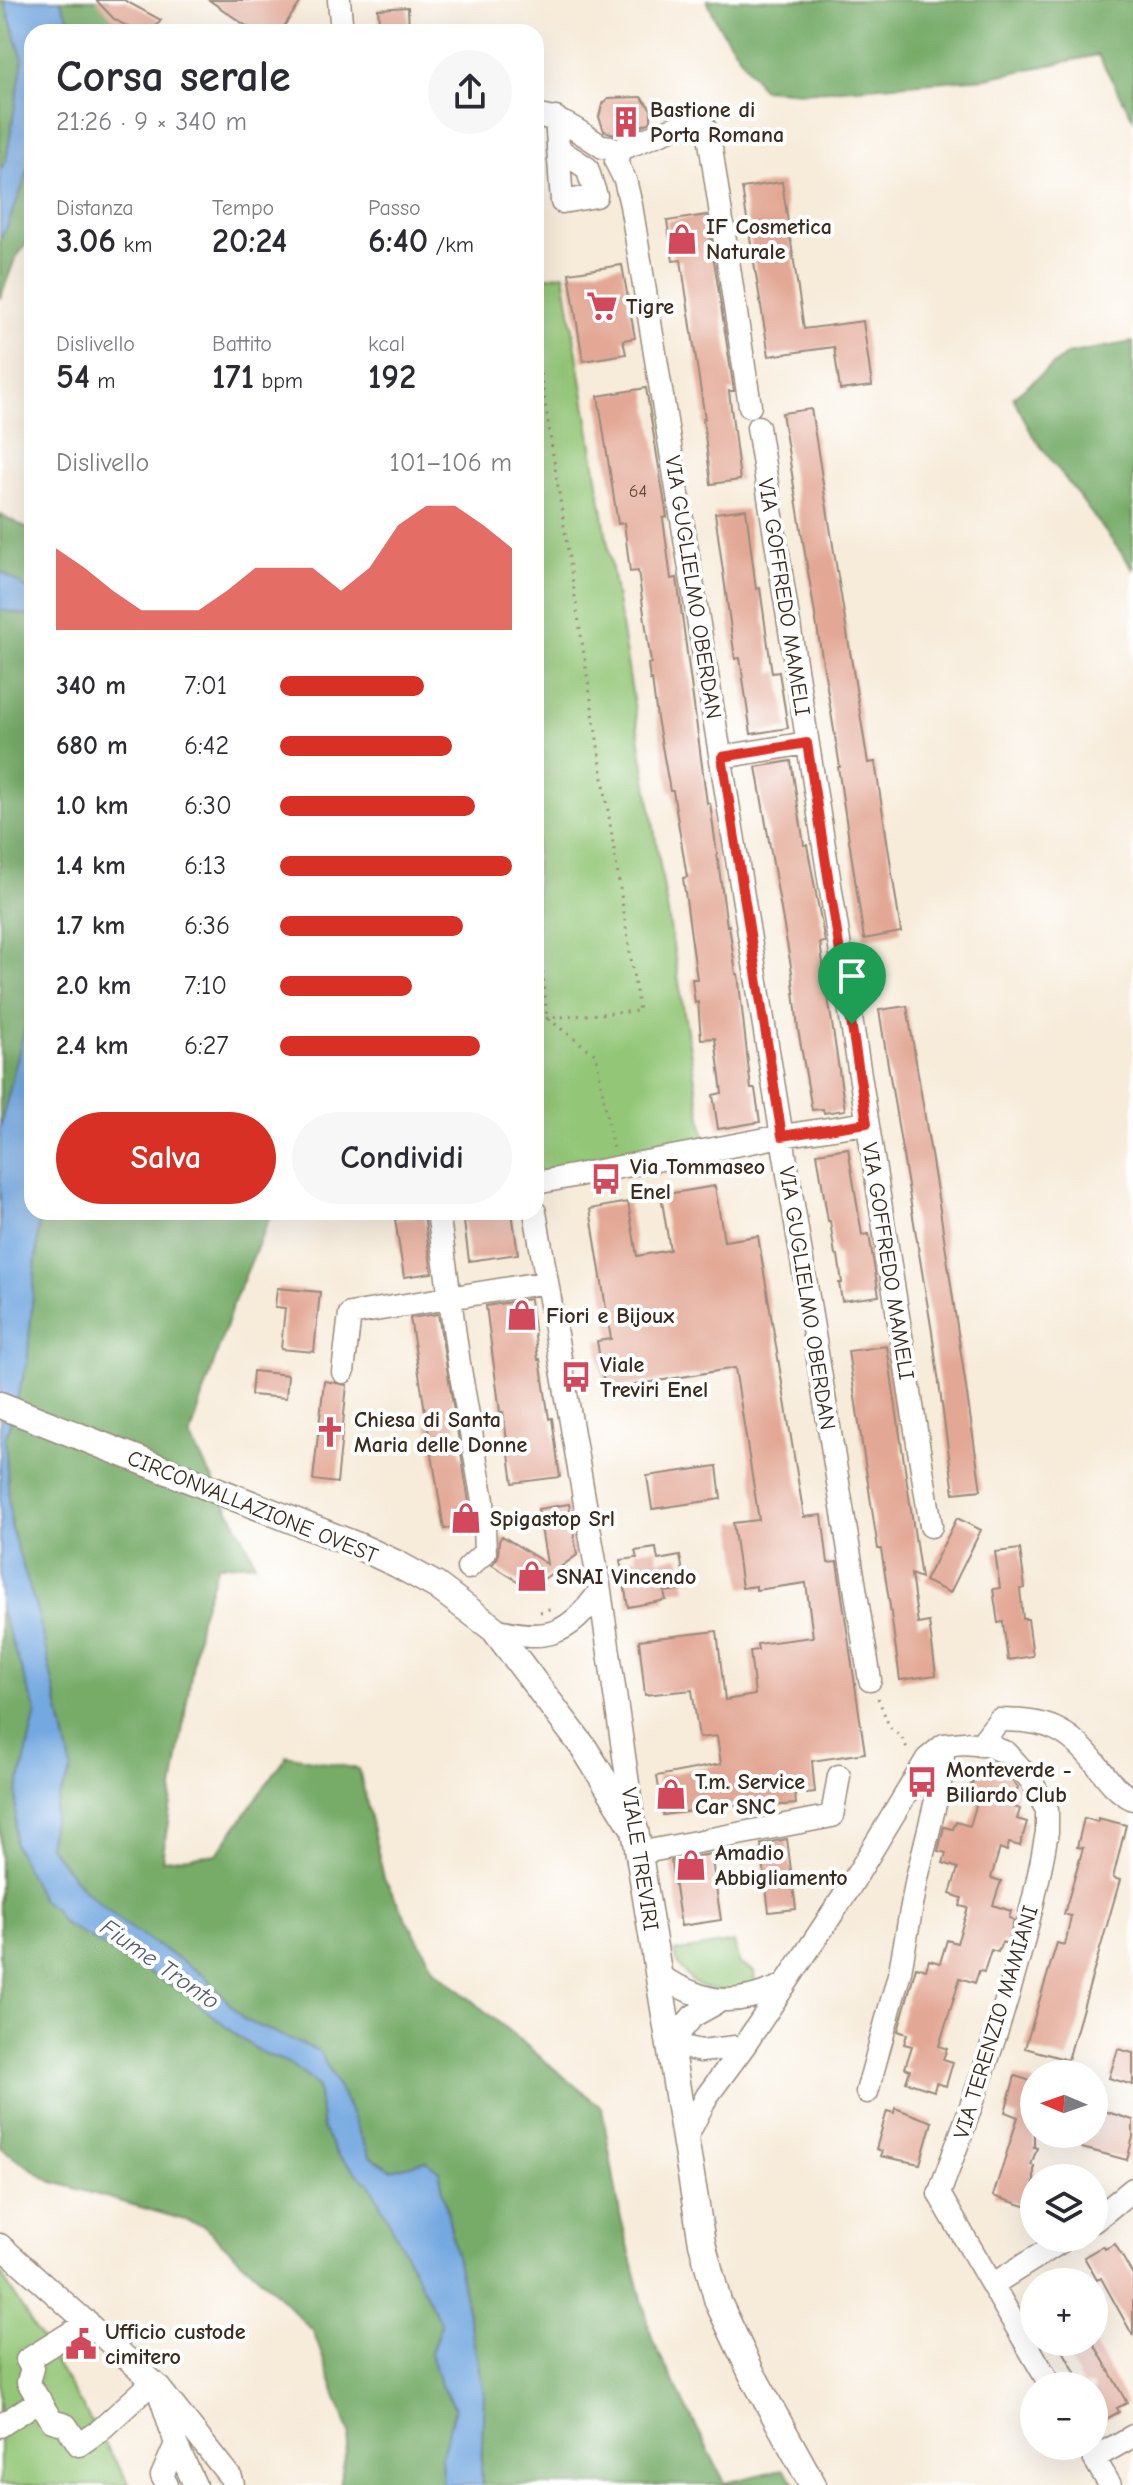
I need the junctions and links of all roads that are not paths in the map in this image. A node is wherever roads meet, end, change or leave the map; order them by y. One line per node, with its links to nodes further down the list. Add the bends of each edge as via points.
1 (341, 2): 2 (street)
2 (342, 24)
3 (546, 117): 4 (street); 5 (street, via 573,126)
4 (558, 149)
5 (604, 151): 6 (street, VIA GOFFREDO MAMELI, via 699,118 709,135); 7 (street, VIA GUGLIELMO OBERDAN, via 625,180 631,205)
6 (807, 743): 7 (street); 8 (street, VIA GOFFREDO MAMELI)
7 (722, 757): 9 (street, VIA GUGLIELMO OBERDAN)
8 (867, 1123): 9 (street); 17 (street, VIA GOFFREDO MAMELI)
9 (782, 1136): 10 (street); 21 (street, VIA GUGLIELMO OBERDAN)
10 (544, 1182)
11 (439, 1220): 14 (street)
12 (536, 1220): 13 (street, VIALE TREVIRI)
13 (547, 1282): 14 (street); 19 (street, VIALE TREVIRI)
14 (450, 1298): 15 (street, via 350,1314); 18 (street, via 483,1501 485,1552)
15 (343, 1372)
16 (0, 1405): 20 (main road, CIRCONVALLAZIONE OVEST, via 397,1564)
17 (931, 1526)
18 (468, 1568)
19 (600, 1591): 20 (street, CIRCONVALLAZIONE OVEST, via 576,1620 556,1633 537,1637); 26 (street, VIALE TREVIRI)
20 (494, 1629): 26 (main road, CIRCONVALLAZIONE OVEST, via 584,1748)
21 (870, 1680)
22 (944, 1745): 23 (street, VIA TERENZIO MAMIANI); 28 (street, via 927,1759); 32 (street, via 900,1971)
23 (980, 1745): 25 (street, via 999,1720 1054,1727 1083,1747 1119,1793); 38 (street, VIA TERENZIO MAMIANI, via 1007,1753 1047,1810 1047,1832 1017,1967 939,2194)
24 (839, 1776): 26 (street, via 832,1816)
25 (1133, 1799)
26 (637, 1842): 27 (main road, VIALE TREVIRI)
27 (660, 1977): 29 (street); 30 (main road, VIALE TREVIRI)
28 (785, 1985): 29 (street, via 753,1998); 31 (street)
29 (720, 2001): 30 (street, via 693,2016)
30 (670, 2044): 31 (street, via 701,2051); 33 (main road, VIALE TREVIRI)
31 (744, 2046): 33 (street, via 707,2096)
32 (867, 2092)
33 (685, 2140): 51 (main road, VIALE TREVIRI, via 718,2302)
34 (1133, 2189): 35 (street)
35 (1108, 2210)
36 (0, 2245): 39 (street)
37 (1045, 2252): 38 (street)
38 (992, 2285): 40 (street, VIA TERENZIO MAMIANI)
39 (88, 2322): 41 (street); 42 (street, via 27,2360 32,2368 28,2382)
40 (1043, 2372)
41 (156, 2384): 42 (street, via 79,2445 66,2425 52,2421); 45 (street); 50 (street)
42 (40, 2400): 43 (street)
43 (0, 2426)
44 (1133, 2436): 46 (street)
45 (176, 2444): 48 (street, via 162,2476); 49 (street)
46 (1108, 2445)
47 (1095, 2460): 52 (street)
48 (167, 2485)
49 (195, 2485)
50 (233, 2485)
51 (813, 2485)
52 (1110, 2485)

